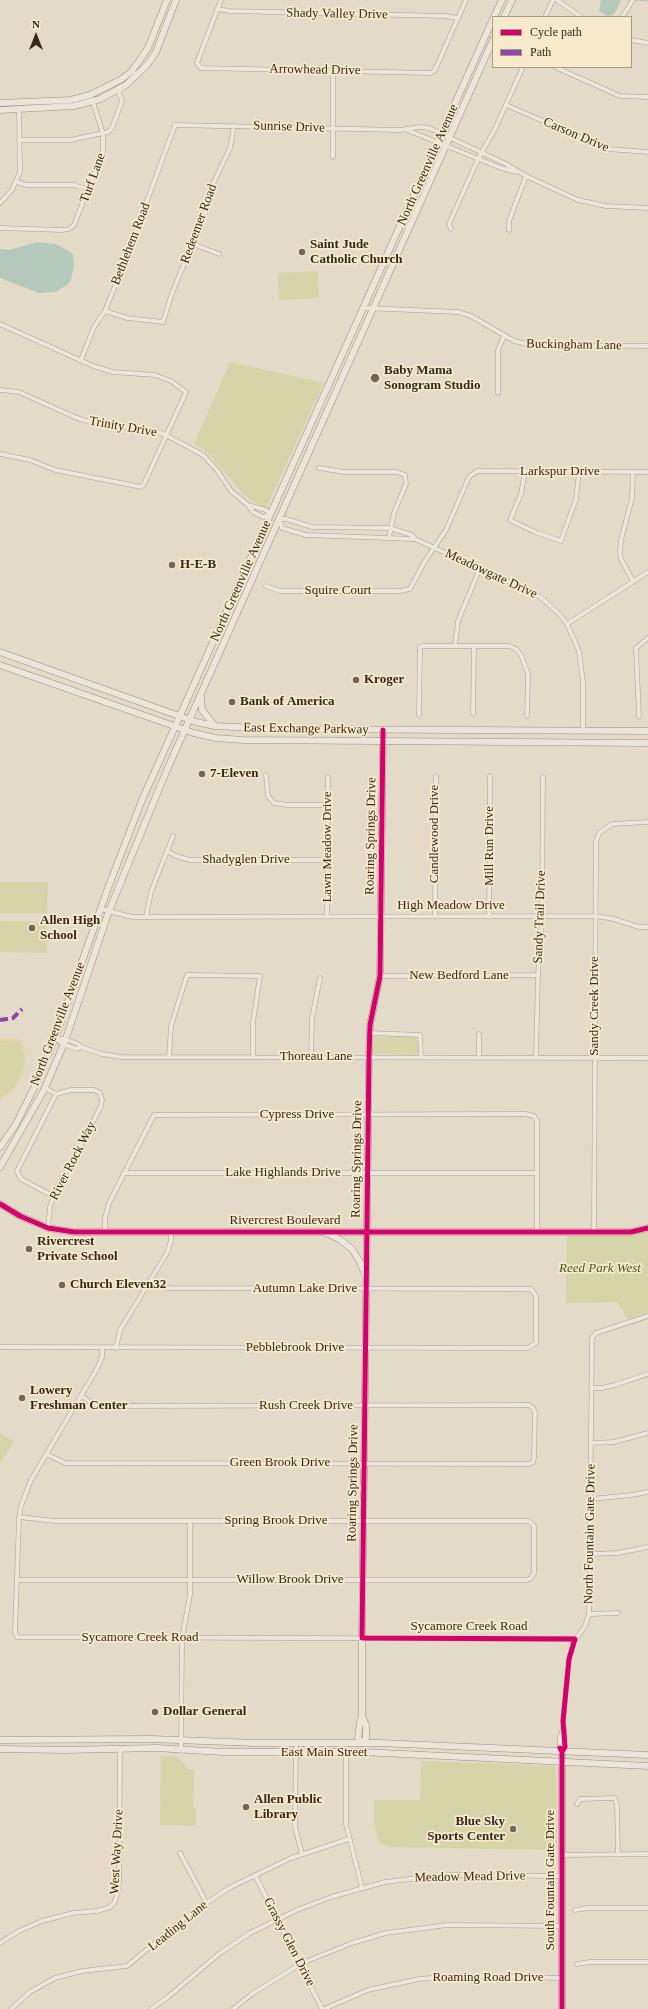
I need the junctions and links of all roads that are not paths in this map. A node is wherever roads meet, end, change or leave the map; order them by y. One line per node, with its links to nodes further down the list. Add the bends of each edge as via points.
1 (167, 0): 25 (main road, via 148,48 132,71)
2 (176, 0): 24 (main road, via 162,38 147,65)
3 (220, 0): 10 (street)
4 (466, 0): 16 (street)
5 (502, 0): 11 (main road, North Greenville Avenue)
6 (512, 0): 12 (main road)
7 (552, 0): 13 (street)
8 (557, 0): 14 (street)
9 (634, 0): 15 (street)
10 (217, 9): 16 (street, Shady Valley Drive, via 230,12); 23 (street, Arrowhead Drive, via 197,63 201,68)
11 (495, 16)
12 (504, 16)
13 (545, 16)
14 (580, 16)
15 (623, 16)
16 (458, 18): 23 (street, Arrowhead Drive, via 432,72)
17 (492, 23): 37 (main road, North Greenville Avenue)
18 (632, 40): 20 (street)
19 (492, 42): 38 (main road, North Greenville Avenue)
20 (648, 43)
21 (523, 68): 29 (street)
22 (557, 68): 26 (street, via 620,96)
23 (333, 70): 34 (street)
24 (118, 90): 27 (main road); 36 (street, via 122,103 111,129)
25 (90, 95): 27 (main road); 28 (main road, via 58,101)
26 (648, 97)
27 (92, 102): 30 (main road, via 74,106); 36 (street, Turf Lane)
28 (0, 103)
29 (506, 105): 42 (street); 43 (street, Carson Drive, via 608,150)
30 (19, 109): 31 (main road); 39 (street)
31 (0, 110)
32 (175, 125): 33 (street, Sunrise Drive); 61 (street, Bethlehem Road)
33 (234, 126): 34 (street, Sunrise Drive); 57 (street, Redeemer Road, via 230,148 212,186)
34 (333, 129): 35 (street, Sunrise Drive); 44 (street)
35 (404, 130): 37 (street, Sunrise Drive, via 420,127 434,129); 40 (street, Sunrise Drive)
36 (103, 134): 39 (street, via 66,140); 49 (street, Turf Lane, via 102,154)
37 (443, 134): 38 (street, Sunrise Drive); 40 (main road, North Greenville Avenue)
38 (451, 138): 41 (main road, North Greenville Avenue); 42 (street, Sunrise Drive)
39 (20, 140): 48 (street, via 21,164)
40 (439, 142): 41 (street, Sunrise Drive); 51 (main road, North Greenville Avenue)
41 (447, 146): 45 (street, Sunrise Drive); 53 (main road, North Greenville Avenue)
42 (481, 152): 45 (street); 46 (street, Sunrise Drive)
43 (648, 152)
44 (333, 156)
45 (478, 159): 46 (street, Sunrise Drive); 55 (street, via 449,224)
46 (520, 173): 47 (street, Sunrise Drive)
47 (526, 176): 52 (street, Sunrise Drive, via 578,200 593,204); 56 (street, via 508,221)
48 (17, 182): 49 (street, via 74,185); 50 (street)
49 (89, 190): 54 (street, Turf Lane, via 71,228)
50 (0, 203)
51 (409, 206): 53 (main road); 59 (main road, North Greenville Avenue)
52 (648, 208)
53 (417, 209): 60 (main road, North Greenville Avenue)
54 (0, 228)
55 (451, 229)
56 (509, 230)
57 (193, 244): 58 (street); 61 (street, Redeemer Road, via 172,293 163,322 128,318)
58 (219, 254)
59 (364, 308): 60 (street, Buckingham Lane); 76 (main road, North Greenville Avenue)
60 (372, 309): 63 (street, Buckingham Lane, via 458,312 471,316); 77 (main road, North Greenville Avenue)
61 (105, 311): 65 (street, Bethlehem Road, via 94,327)
62 (0, 324): 65 (street)
63 (504, 336): 64 (street, Buckingham Lane, via 518,343 532,345); 67 (street, via 498,350)
64 (648, 346)
65 (81, 360): 68 (street, via 113,372 155,375 171,381 186,392)
66 (0, 390): 68 (street, Trinity Drive, via 19,392 93,423 150,430)
67 (498, 393)
68 (166, 435): 69 (street, via 144,484 138,488 67,473 24,458); 75 (street, Trinity Drive, via 203,455 231,491)
69 (0, 454)
70 (318, 468): 78 (street, via 340,472 396,472 405,475 406,484)
71 (525, 471): 72 (street, Larkspur Drive); 72 (street, via 521,494 510,520 560,541 576,499); 81 (street, Larkspur Drive, via 472,473 446,530)
72 (579, 472): 73 (street, Larkspur Drive)
73 (633, 472): 74 (street, Larkspur Drive); 84 (street, via 632,498 620,551 621,559)
74 (648, 472)
75 (248, 504): 76 (street, Trinity Drive, via 266,510); 76 (street, Trinity Drive, via 253,512 263,517)
76 (270, 515): 77 (main road); 86 (main road, North Greenville Avenue)
77 (279, 519): 78 (street, Meadowgate Drive, via 286,518 312,527); 79 (street, Meadowgate Drive, via 282,528 306,535); 88 (main road, North Greenville Avenue)
78 (390, 528): 79 (street); 80 (street, Meadowgate Drive, via 412,535)
79 (389, 537): 80 (street, Meadowgate Drive)
80 (415, 539): 81 (street, Meadowgate Drive)
81 (434, 547): 82 (street, Meadowgate Drive); 85 (street, Squire Court, via 410,589 280,591)
82 (480, 568): 87 (street, Meadowgate Drive, via 538,596 552,606); 90 (street, via 458,621)
83 (648, 572): 84 (street)
84 (633, 581): 87 (street)
85 (266, 586)
86 (223, 621): 88 (main road); 99 (main road, North Greenville Avenue)
87 (567, 624): 108 (street, Meadowgate Drive, via 576,642 581,661)
88 (232, 625): 96 (main road, North Greenville Avenue)
89 (648, 638): 101 (street, via 636,648)
90 (455, 645): 91 (street); 98 (street, via 423,646 419,649)
91 (474, 646): 97 (street); 100 (street, via 512,646 521,655 528,674)
92 (0, 652): 94 (main road, East Exchange Parkway)
93 (0, 665): 95 (main road, East Exchange Parkway)
94 (60, 673): 95 (main road); 99 (main road, East Exchange Parkway)
95 (56, 684): 104 (main road, East Exchange Parkway)
96 (201, 696): 102 (main road, North Greenville Avenue); 103 (main road, via 202,710)
97 (473, 714)
98 (418, 715)
99 (180, 716): 102 (main road, East Exchange Parkway); 104 (main road, North Greenville Avenue)
100 (527, 716)
101 (639, 717)
102 (190, 720): 103 (main road, East Exchange Parkway); 106 (main road, North Greenville Avenue)
103 (215, 726): 105 (main road, East Exchange Parkway)
104 (175, 727): 106 (main road, East Exchange Parkway); 119 (main road, North Greenville Avenue)
105 (279, 729): 107 (main road, East Exchange Parkway); 110 (main road)
106 (186, 730): 110 (main road, East Exchange Parkway, via 216,738); 120 (main road, North Greenville Avenue)
107 (383, 730): 108 (main road, East Exchange Parkway); 111 (main road, Roaring Springs Drive)
108 (583, 731): 109 (main road, East Exchange Parkway); 112 (main road)
109 (648, 731)
110 (279, 740): 111 (main road, East Exchange Parkway)
111 (383, 741): 112 (main road, East Exchange Parkway); 131 (main road, Roaring Springs Drive)
112 (583, 743): 113 (main road, East Exchange Parkway)
113 (648, 743)
114 (266, 775): 121 (street, via 268,796 274,803)
115 (436, 776): 132 (street, Candlewood Drive)
116 (490, 776): 133 (street, Mill Run Drive)
117 (328, 777): 121 (street, Lawn Meadow Drive)
118 (543, 777): 134 (street, Sandy Trail Drive)
119 (142, 800): 120 (main road); 126 (main road, North Greenville Avenue)
120 (152, 805): 127 (main road, North Greenville Avenue)
121 (328, 805): 125 (street, Lawn Meadow Drive)
122 (648, 822): 128 (street, Sandy Creek Drive, via 612,824 599,833 596,842)
123 (173, 836): 124 (street)
124 (167, 851): 125 (street, Shadyglen Drive, via 190,860); 129 (street, via 151,892)
125 (328, 860): 130 (street, Lawn Meadow Drive)
126 (101, 909): 127 (street, High Meadow Drive); 141 (main road, North Greenville Avenue)
127 (109, 911): 129 (street, High Meadow Drive, via 126,916); 142 (main road, North Greenville Avenue)
128 (596, 916): 134 (street, High Meadow Drive); 135 (street, High Meadow Drive); 150 (street, Sandy Creek Drive)
129 (146, 917): 130 (street, High Meadow Drive)
130 (327, 917): 131 (street, High Meadow Drive)
131 (381, 917): 132 (street, High Meadow Drive); 137 (main road, Roaring Springs Drive)
132 (435, 917): 133 (street, High Meadow Drive)
133 (489, 917): 134 (street, High Meadow Drive)
134 (542, 917): 136 (street, Sandy Trail Drive)
135 (648, 927)
136 (538, 975): 137 (street, New Bedford Lane); 149 (street, Sandy Trail Drive)
137 (380, 976): 139 (main road, Roaring Springs Drive)
138 (320, 978): 145 (street, via 312,1018)
139 (370, 1033): 146 (main road, Roaring Springs Drive); 147 (street, via 420,1035)
140 (479, 1034): 148 (street)
141 (55, 1038): 142 (street, Thoreau Lane); 155 (main road, North Greenville Avenue, via 32,1093 16,1124)
142 (64, 1041): 143 (street, Thoreau Lane, via 115,1056); 152 (main road, North Greenville Avenue)
143 (169, 1057): 144 (street, Thoreau Lane); 144 (street, via 171,1026 187,975 260,976 253,1022)
144 (253, 1057): 145 (street, Thoreau Lane)
145 (311, 1057): 146 (street, Thoreau Lane)
146 (369, 1057): 147 (street, Thoreau Lane); 154 (main road, Roaring Springs Drive)
147 (421, 1057): 148 (street, Thoreau Lane)
148 (479, 1057): 149 (street, Thoreau Lane)
149 (536, 1057): 150 (street, Thoreau Lane)
150 (595, 1058): 151 (street, Thoreau Lane); 169 (street, Sandy Creek Drive)
151 (648, 1058)
152 (45, 1088): 153 (street); 156 (main road, North Greenville Avenue)
153 (56, 1094): 160 (street, via 17,1171 21,1179); 160 (street, River Rock Way, via 71,1090 92,1090 101,1095 101,1106)
154 (368, 1115): 157 (street, Cypress Drive, via 154,1115); 158 (main road, Roaring Springs Drive); 159 (street, Cypress Drive, via 526,1114 536,1117)
155 (0, 1147)
156 (0, 1167)
157 (126, 1173): 158 (street, Lake Highlands Drive); 164 (street, via 109,1203)
158 (368, 1173): 159 (street, Lake Highlands Drive); 167 (main road, Roaring Springs Drive)
159 (537, 1173): 168 (street)
160 (53, 1196): 162 (street, River Rock Way)
161 (0, 1204): 162 (main road, Rivercrest Boulevard)
162 (48, 1228): 164 (main road, Rivercrest Boulevard, via 70,1232)
163 (648, 1228): 169 (main road, Rivercrest Boulevard, via 631,1232)
164 (104, 1232): 165 (main road, Rivercrest Boulevard)
165 (171, 1232): 166 (main road, Rivercrest Boulevard); 171 (street, via 170,1247)
166 (323, 1232): 167 (main road, Rivercrest Boulevard); 170 (main road, via 339,1238 352,1249)
167 (367, 1232): 168 (main road, Rivercrest Boulevard); 170 (main road, Roaring Springs Drive)
168 (537, 1232): 169 (main road, Rivercrest Boulevard)
169 (594, 1232)
170 (366, 1279): 172 (main road, Roaring Springs Drive)
171 (149, 1283): 172 (street, Autumn Lake Drive, via 169,1288); 177 (street, via 120,1330)
172 (366, 1289): 173 (street, Autumn Lake Drive); 178 (main road, Roaring Springs Drive)
173 (534, 1291): 178 (street, Pebblebrook Drive, via 536,1343 531,1348)
174 (648, 1316): 180 (street, North Fountain Gate Drive, via 594,1334)
175 (0, 1347): 176 (street, Pebblebrook Drive)
176 (102, 1348): 177 (street, Pebblebrook Drive); 181 (street, Sycamore Creek Road, via 101,1361)
177 (116, 1348): 178 (street, Pebblebrook Drive)
178 (366, 1348): 182 (main road, Roaring Springs Drive)
179 (648, 1374): 180 (street, via 615,1385)
180 (592, 1388): 185 (street, North Fountain Gate Drive)
181 (81, 1396): 182 (street, Rush Creek Drive, via 94,1404 108,1406); 186 (street, Sycamore Creek Road)
182 (365, 1406): 183 (street, Rush Creek Drive); 187 (main road, Roaring Springs Drive)
183 (533, 1408): 187 (street, Green Brook Drive, via 534,1458 531,1464)
184 (648, 1433): 185 (street, via 614,1442)
185 (591, 1443): 189 (street, North Fountain Gate Drive)
186 (46, 1454): 187 (street, Green Brook Drive, via 65,1463); 190 (street, Sycamore Creek Road, via 25,1493)
187 (364, 1463): 192 (main road, Roaring Springs Drive)
188 (648, 1492): 189 (street)
189 (590, 1499): 195 (street, North Fountain Gate Drive)
190 (19, 1517): 191 (street, Spring Brook Drive, via 55,1521); 196 (street, Sycamore Creek Road)
191 (190, 1521): 192 (street, Spring Brook Drive); 197 (street)
192 (364, 1521): 193 (street, Spring Brook Drive); 198 (main road, Roaring Springs Drive)
193 (532, 1523): 198 (street, Willow Brook Drive, via 534,1573 529,1579)
194 (648, 1547): 195 (street, via 618,1553)
195 (590, 1554): 200 (street, North Fountain Gate Drive)
196 (16, 1580): 197 (street, Willow Brook Drive); 201 (street, Sycamore Creek Road, via 15,1632 19,1638)
197 (190, 1580): 198 (street, Willow Brook Drive); 201 (street, via 189,1605)
198 (363, 1580): 202 (main road, Roaring Springs Drive)
199 (618, 1613): 200 (street)
200 (589, 1614): 203 (street, North Fountain Gate Drive, via 585,1626)
201 (182, 1638): 202 (street, Sycamore Creek Road); 207 (street)
202 (362, 1638): 203 (street, Sycamore Creek Road); 210 (main road, Roaring Springs Drive, via 362,1716 358,1738)
203 (575, 1639): 220 (street, North Fountain Gate Drive, via 569,1659 563,1729 560,1737)
204 (121, 1739): 206 (main road, East Main Street); 207 (main road, East Main Street); 213 (main road)
205 (0, 1740): 206 (main road, East Main Street)
206 (52, 1740): 214 (main road)
207 (181, 1742): 208 (main road, East Main Street); 215 (street)
208 (224, 1742): 209 (main road, East Main Street); 216 (main road)
209 (296, 1742): 210 (main road, East Main Street); 217 (street)
210 (363, 1743): 211 (main road, East Main Street); 219 (main road)
211 (474, 1747): 220 (main road, East Main Street); 222 (main road)
212 (0, 1749): 214 (main road, East Main Street)
213 (120, 1749): 214 (main road, East Main Street); 215 (main road, East Main Street, via 156,1748); 240 (street, West Way Drive, via 119,1883 114,1903 97,1911 73,1913 42,1921)
214 (52, 1750)
215 (181, 1751): 216 (main road, East Main Street)
216 (224, 1752): 217 (main road, East Main Street)
217 (296, 1752): 218 (main road, East Main Street); 228 (street, via 296,1827)
218 (346, 1752): 219 (main road, East Main Street); 226 (street, via 346,1814)
219 (362, 1752): 222 (main road, East Main Street)
220 (562, 1752): 221 (main road, East Main Street); 223 (main road, South Fountain Gate Drive)
221 (648, 1755)
222 (474, 1757): 223 (main road, East Main Street)
223 (562, 1762): 224 (main road, East Main Street); 230 (main road, South Fountain Gate Drive)
224 (648, 1766)
225 (576, 1804): 231 (street, via 580,1798 615,1798)
226 (349, 1839): 228 (street, Leading Lane); 234 (street)
227 (180, 1853): 235 (street)
228 (302, 1854): 232 (street, Leading Lane)
229 (648, 1854): 231 (street)
230 (562, 1855): 231 (street); 233 (main road, South Fountain Gate Drive)
231 (618, 1855)
232 (255, 1874): 235 (street, Leading Lane); 238 (street, Grassy Glen Drive)
233 (562, 1876): 234 (street, Meadow Mead Drive, via 450,1875 408,1879); 239 (main road, South Fountain Gate Drive)
234 (362, 1888): 238 (street, Meadow Mead Drive, via 320,1901)
235 (206, 1902): 245 (street, Leading Lane, via 127,1966 82,1971 55,1978 30,1992)
236 (648, 1908): 237 (street)
237 (575, 1910)
238 (277, 1920): 242 (street, Grassy Glen Drive); 246 (street, Meadow Mead Drive, via 250,1933 220,1953)
239 (562, 1926): 242 (street, via 462,1925 414,1928 352,1943); 244 (main road, South Fountain Gate Drive)
240 (0, 1943)
241 (648, 1962): 243 (street)
242 (300, 1964): 247 (street, via 252,1994); 248 (street, Grassy Glen Drive)
243 (577, 1964)
244 (562, 1978): 248 (street, Roaming Road Drive, via 456,1976 419,1979 368,1990); 249 (main road, South Fountain Gate Drive)
245 (10, 2009)
246 (151, 2009)
247 (234, 2009)
248 (323, 2009)
249 (562, 2009)

